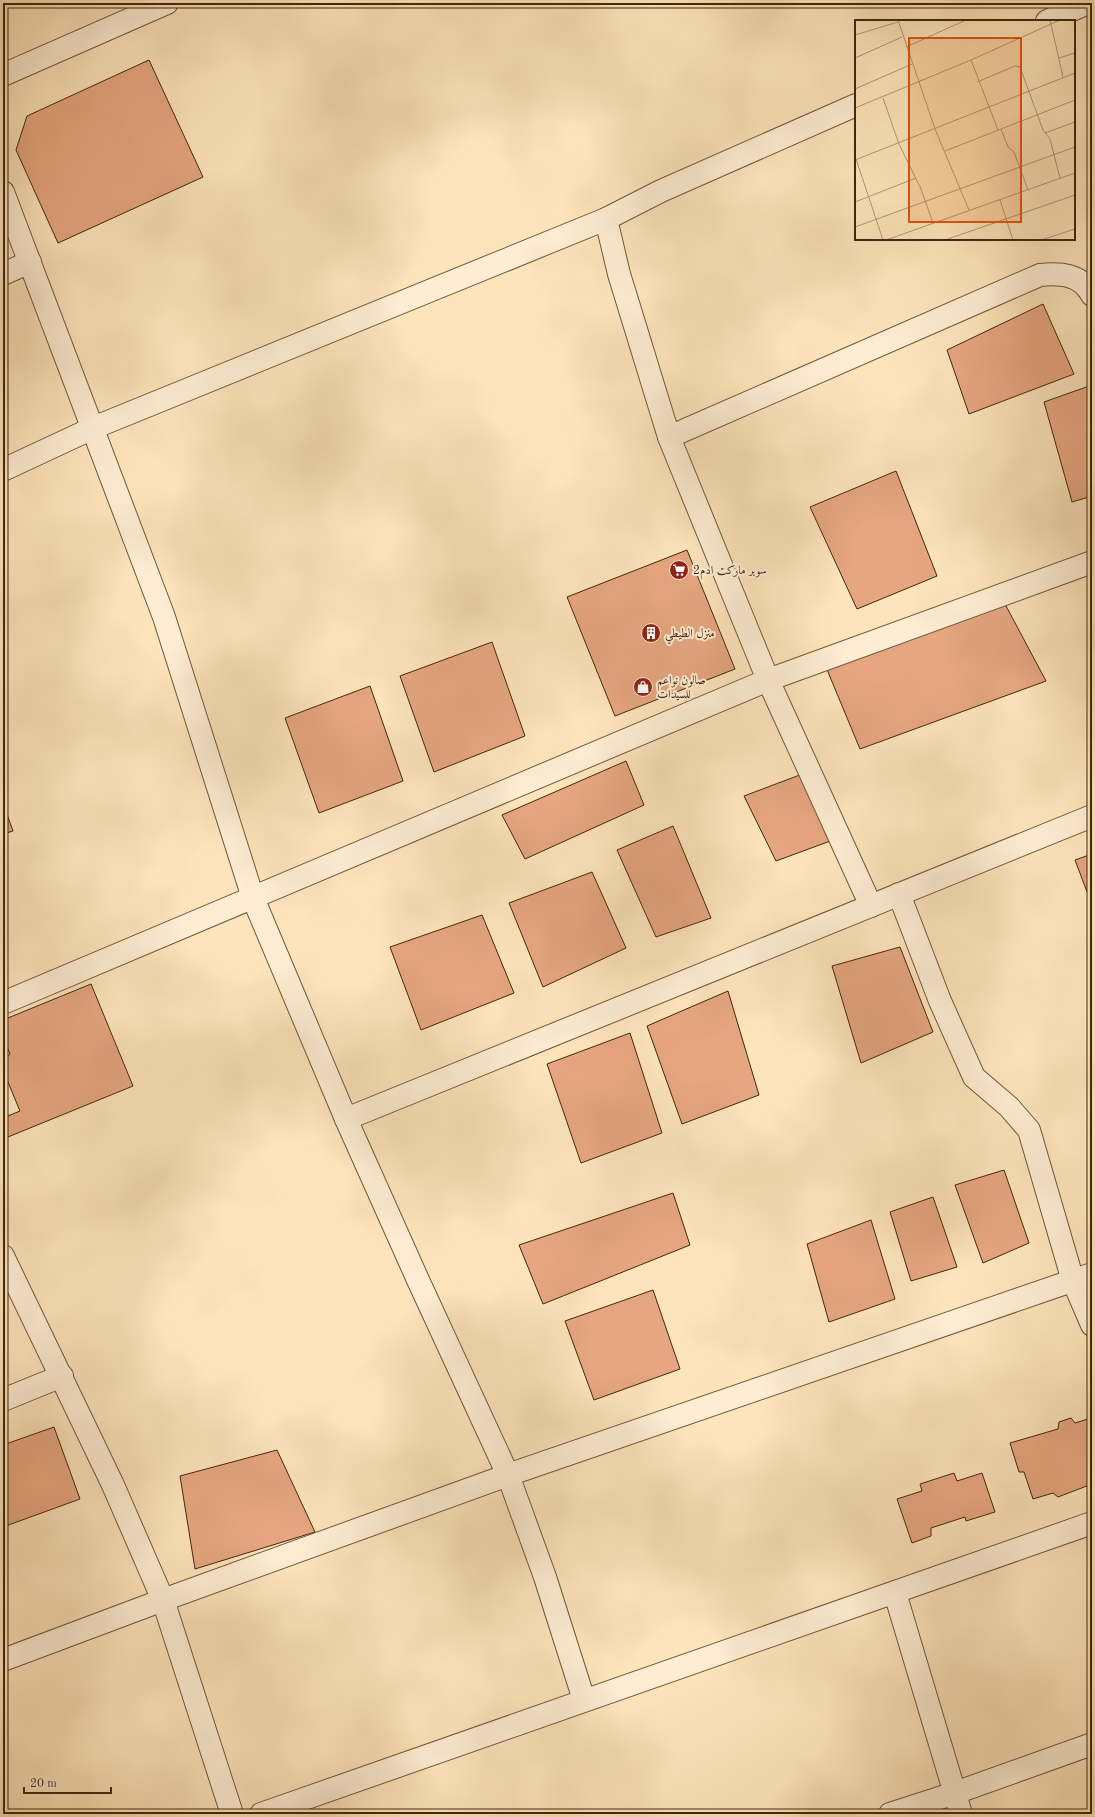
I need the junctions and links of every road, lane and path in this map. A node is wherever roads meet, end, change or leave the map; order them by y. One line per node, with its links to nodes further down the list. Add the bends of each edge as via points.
1 (167, 3): 4 (street)
2 (1088, 3): 3 (street)
3 (1049, 20)
4 (3, 75)
5 (855, 105): 7 (street, via 660,191)
6 (3, 192): 8 (street)
7 (606, 219): 11 (street); 12 (street, via 619,274)
8 (30, 262): 9 (street); 11 (street)
9 (3, 274)
10 (1092, 295): 12 (street, via 1075,277 1059,273 1040,275)
11 (93, 428): 13 (street); 18 (street, via 164,617)
12 (670, 437): 15 (street)
13 (3, 470)
14 (1092, 562): 15 (street)
15 (768, 680): 18 (street); 19 (street)
16 (1092, 816): 17 (street)
17 (899, 894): 19 (street); 23 (street, via 940,1001 974,1077 1009,1107 1029,1130)
18 (253, 898): 20 (street); 21 (street)
19 (871, 906): 21 (street)
20 (3, 1003)
21 (346, 1119): 27 (street)
22 (3, 1256): 25 (street)
23 (1083, 1277): 24 (street); 27 (street)
24 (1092, 1324)
25 (62, 1376): 26 (street); 30 (street, via 113,1484)
26 (3, 1400)
27 (508, 1475): 30 (street); 32 (street, via 545,1577)
28 (1092, 1523): 29 (street)
29 (895, 1593): 32 (street); 34 (street)
30 (163, 1600): 31 (street); 35 (street)
31 (3, 1660)
32 (584, 1700): 36 (street)
33 (1092, 1744): 34 (street)
34 (955, 1793): 37 (street); 38 (street)
35 (232, 1814)
36 (261, 1814)
37 (890, 1814)
38 (962, 1814)

